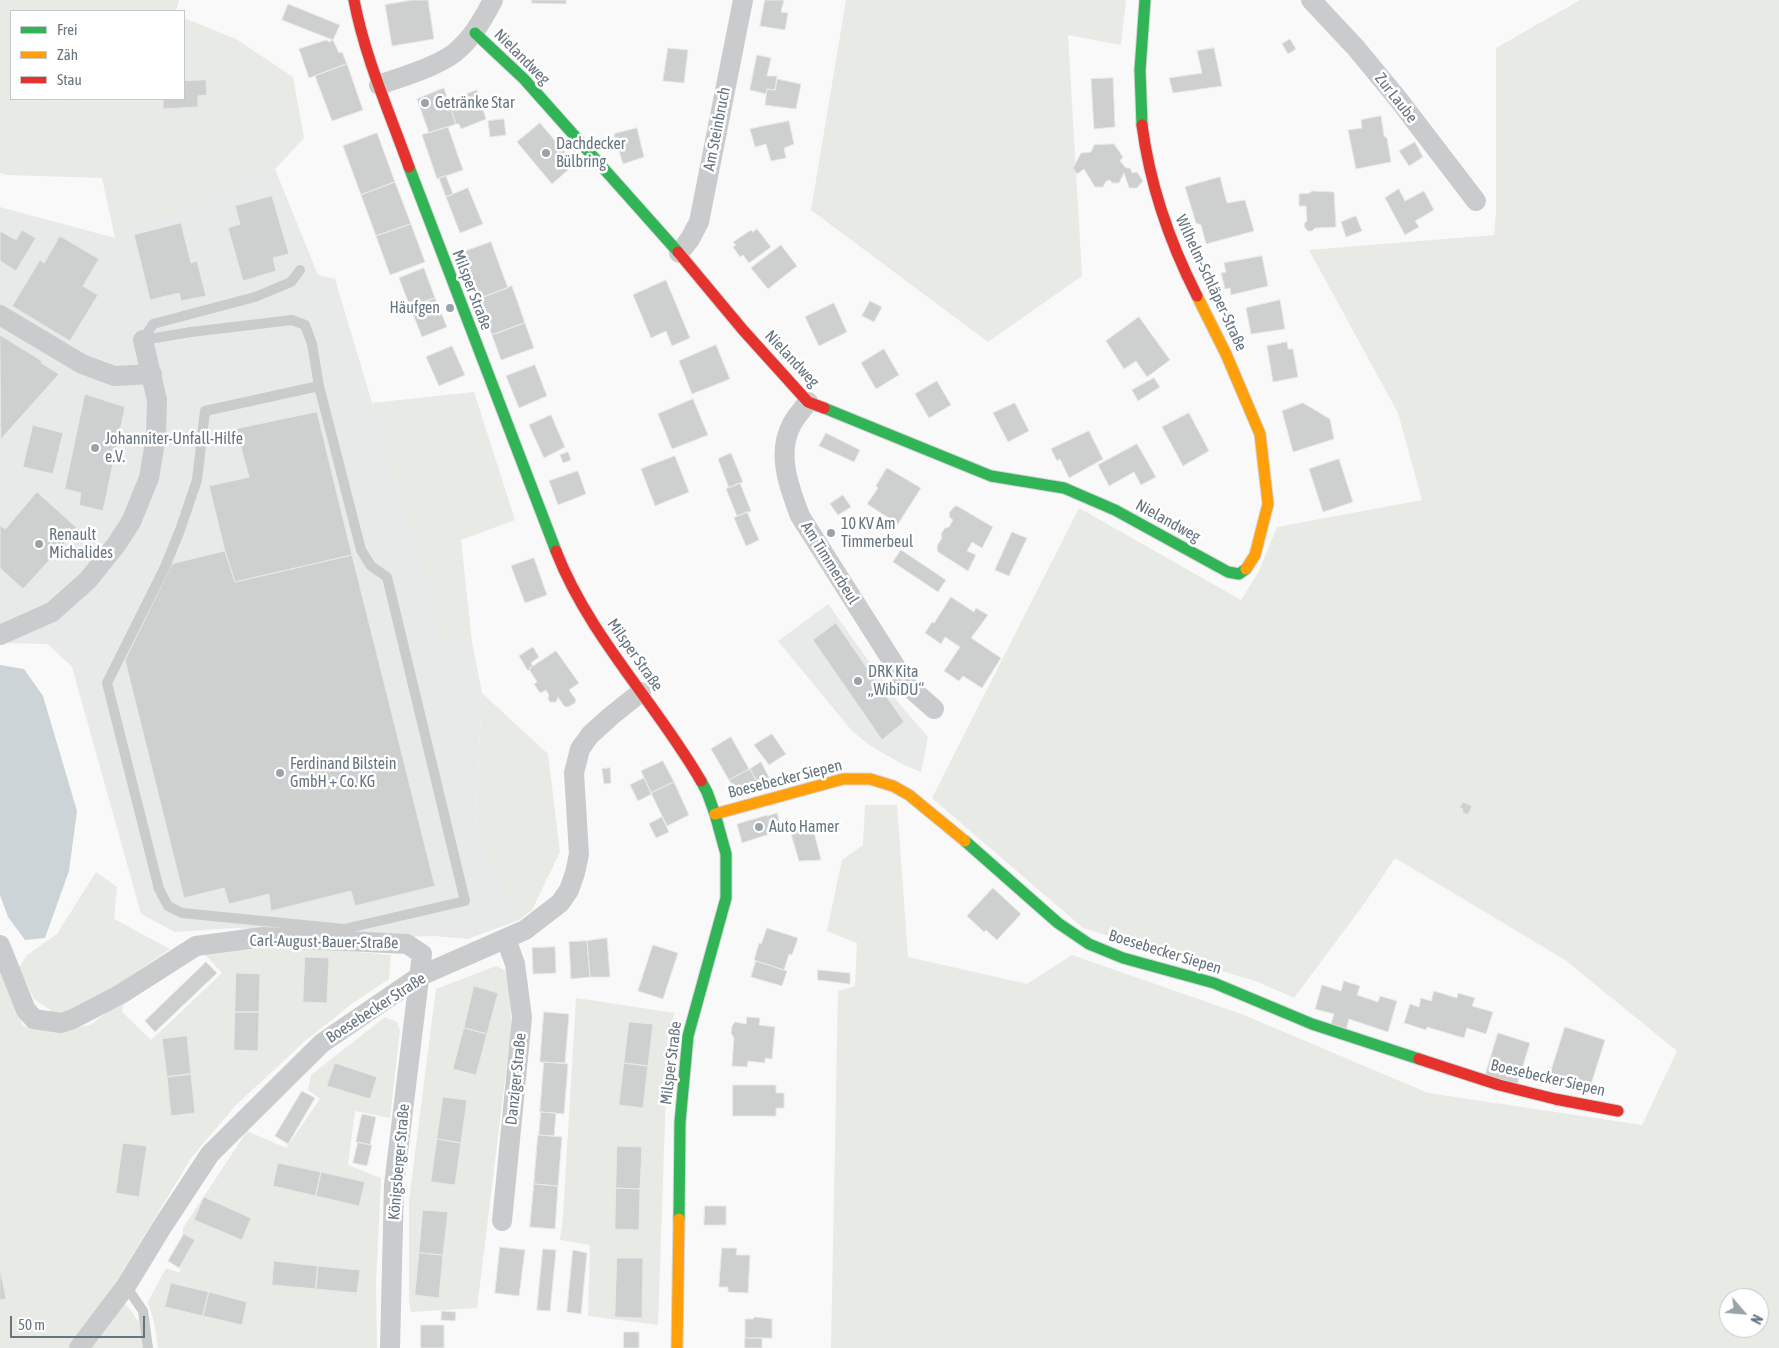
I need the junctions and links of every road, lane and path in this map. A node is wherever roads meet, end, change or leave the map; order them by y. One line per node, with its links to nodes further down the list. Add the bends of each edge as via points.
1 (354, 0): 7 (street, Milsper Straße)
2 (493, 0): 6 (street)
3 (743, 0): 9 (street, Am Steinbruch, via 699,222)
4 (1145, 0): 16 (street, Wilhelm-Schläper-Straße, via 1140,70 1147,161 1160,210 1190,283 1226,354 1260,434 1268,504 1255,555)
5 (1311, 0): 8 (street, Zur Laube, via 1398,99)
6 (475, 32): 7 (street, via 459,50 433,65); 9 (street, Nielandweg, via 524,79)
7 (379, 85): 18 (street, Milsper Straße, via 559,559 576,596)
8 (1476, 201)
9 (679, 253): 15 (street, Nielandweg)
10 (300, 270): 12 (lane, via 291,282 255,297 153,324)
11 (0, 315): 13 (street, via 82,364 114,376)
12 (143, 340): 13 (street); 14 (lane, via 292,320 305,325 312,344)
13 (152, 374): 17 (street, via 157,400 156,436 149,478 131,522 88,580 52,612)
14 (319, 386): 21 (lane, via 361,550 371,566 387,577 465,901); 21 (lane, via 205,411 197,480 180,530 107,683 159,889 168,906 182,913 344,929)
15 (808, 402): 16 (street, Nielandweg, via 991,476 1064,488 1115,510 1228,572 1238,574); 19 (street, Am Timmerbeul, via 792,423 785,439 784,462 789,488 800,516 908,686)
16 (1245, 571)
17 (0, 635)
18 (641, 692): 20 (street, Milsper Straße, via 688,759); 22 (street, Boesebecker Straße, via 590,735 580,749 574,773 579,854 569,890 560,903 543,917)
19 (934, 709)
20 (716, 814): 26 (street, Boesebecker Siepen, via 844,779 860,778 886,783 924,807 1048,915 1100,950 1208,981 1312,1024 1499,1084); 32 (street, Milsper Straße, via 726,854 726,898 688,1036 680,1139)
21 (368, 923): 23 (lane)
22 (506, 939): 25 (street, Boesebecker Straße); 27 (street, Danziger Straße, via 515,964 522,1017)
23 (372, 943): 24 (street, Carl-August-Bauer-Straße, via 262,937 196,946 121,994 61,1023 34,1019 26,1010); 25 (street, Carl-August-Bauer-Straße, via 407,944 422,954)
24 (0, 945)
25 (420, 976): 28 (street, Boesebecker Straße, via 322,1043 223,1141 162,1226); 31 (street, Königsberger Straße, via 394,1185)
26 (1618, 1111)
27 (502, 1221)
28 (126, 1286): 29 (street, Boesebecker Straße); 30 (lane, via 143,1311)
29 (79, 1348)
30 (148, 1348)
31 (390, 1348)
32 (676, 1348)

